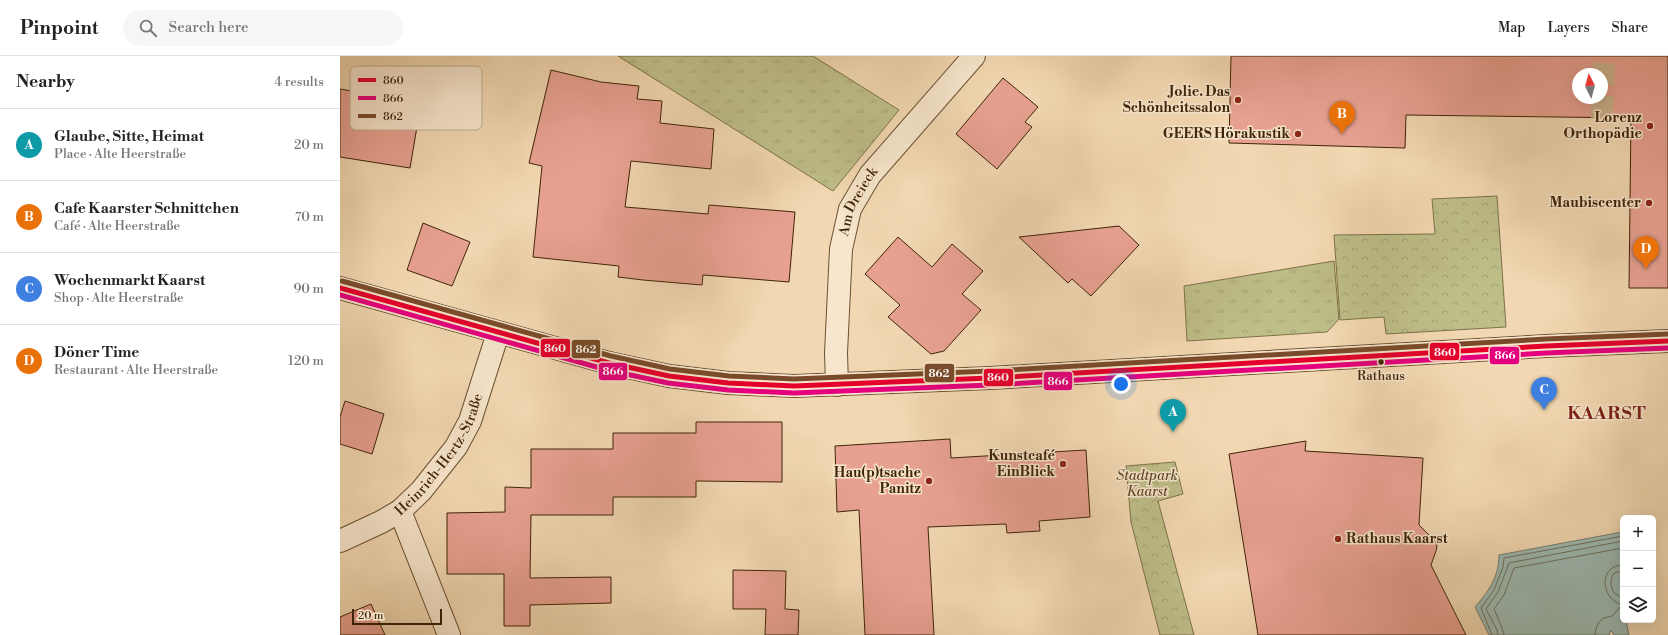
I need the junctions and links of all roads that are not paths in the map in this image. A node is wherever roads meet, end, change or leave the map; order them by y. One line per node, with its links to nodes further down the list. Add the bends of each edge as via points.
1 (974, 56): 5 (street, Am Dreieck, via 870,175 850,209 841,249)
2 (340, 288): 3 (street)
3 (498, 333): 5 (street, via 609,363 669,376 728,383); 6 (street, Heinrich-Hertz-Straße, via 470,420 456,447 421,491)
4 (1668, 341): 5 (street)
5 (837, 386)
6 (400, 511): 7 (street, Heinrich-Hertz-Straße); 8 (street)
7 (340, 541)
8 (448, 635)

